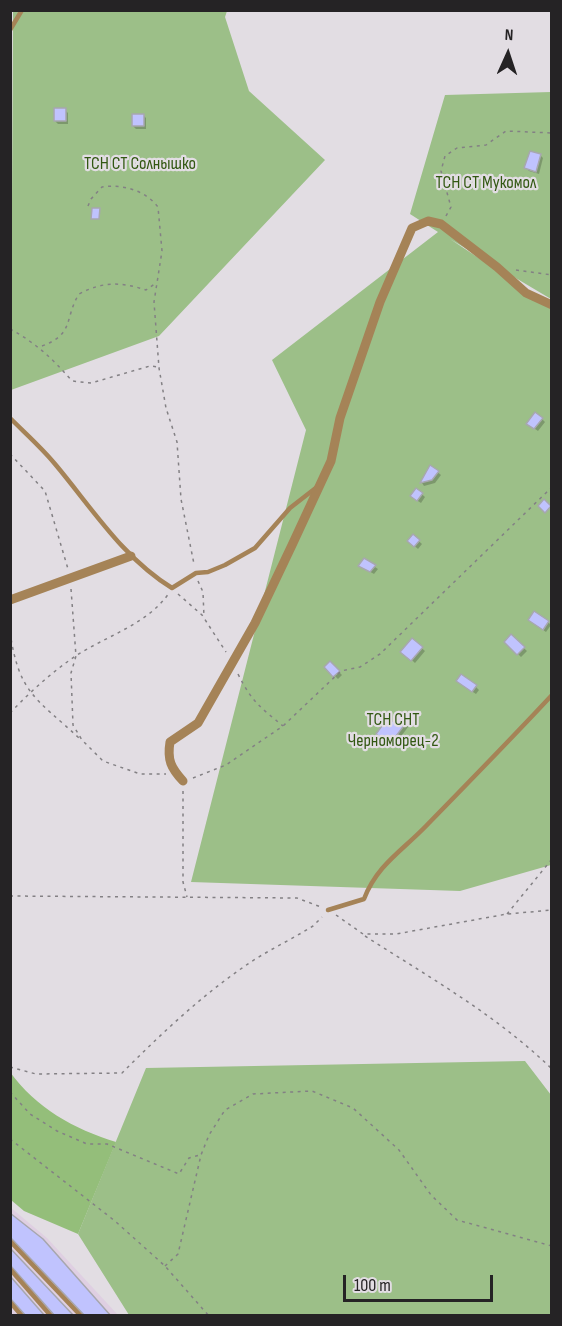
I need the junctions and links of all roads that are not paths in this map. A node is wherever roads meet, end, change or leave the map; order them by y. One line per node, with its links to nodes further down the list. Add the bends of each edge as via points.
1 (22, 10): 2 (lane)
2 (10, 30)
3 (552, 305): 5 (street, via 526,293 441,224 428,221 412,228 380,302 340,418 331,461)
4 (10, 418): 6 (lane, via 54,463)
5 (319, 486): 6 (lane, via 290,508 255,548 225,565 195,573 172,588 152,576); 9 (street, via 255,623 198,723 170,742 167,757)
6 (132, 556): 7 (street)
7 (10, 600)
8 (552, 694): 10 (lane, via 389,860 372,879 364,898)
9 (183, 781)
10 (328, 910)
11 (10, 1241): 16 (lane)
12 (10, 1269): 15 (lane)
13 (10, 1302): 14 (lane)
14 (22, 1316)
15 (51, 1316)
16 (81, 1316)

